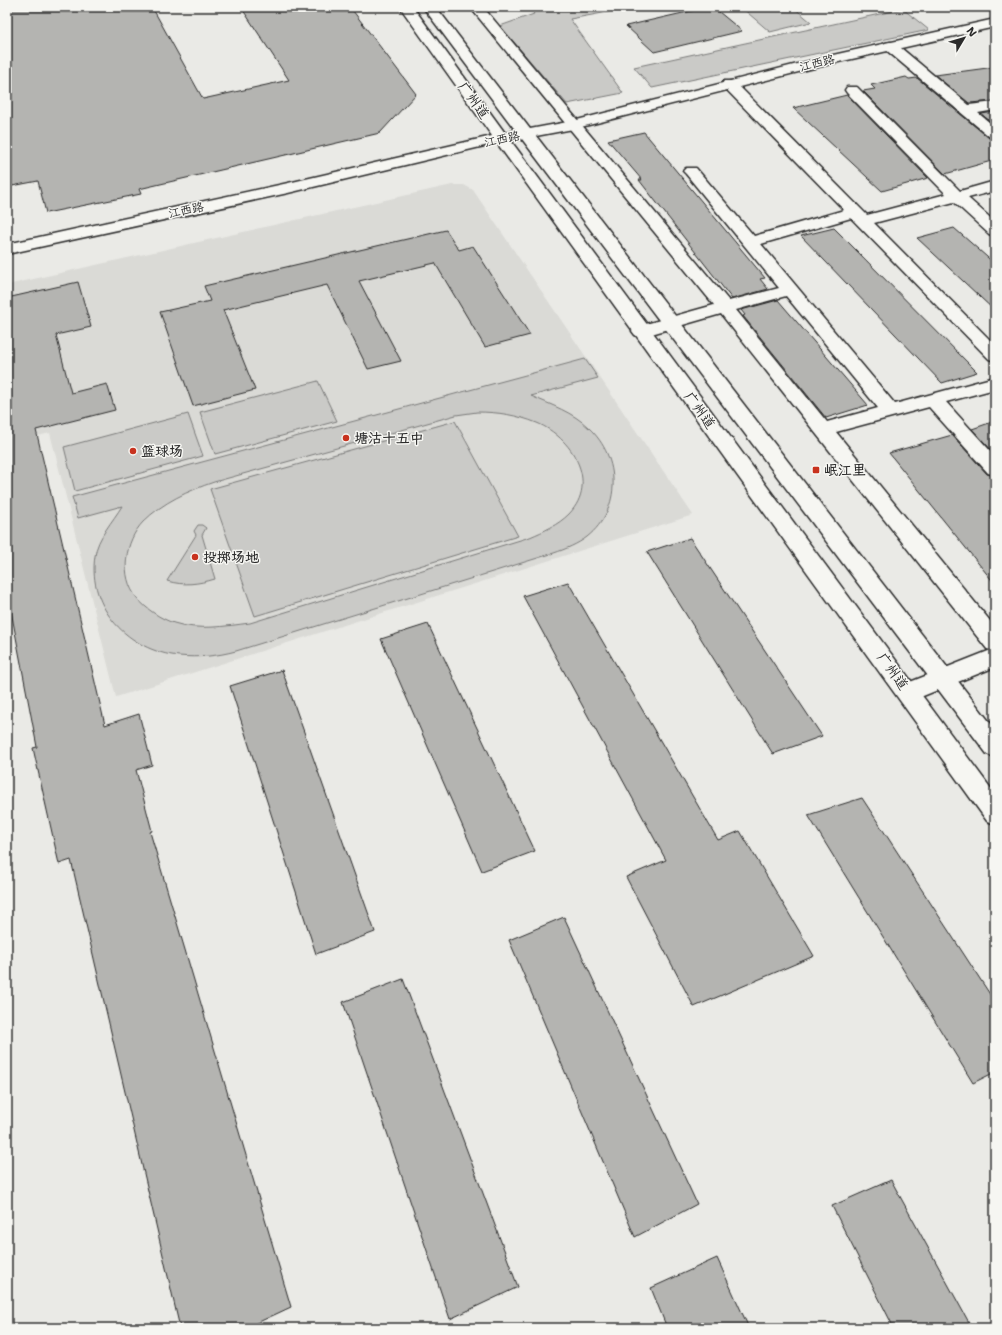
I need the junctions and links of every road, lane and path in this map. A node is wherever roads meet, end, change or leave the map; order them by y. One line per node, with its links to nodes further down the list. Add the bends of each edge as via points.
1 (406, 7): 13 (street, 广州道)
2 (429, 7): 11 (street, 广州道)
3 (476, 7): 10 (street)
4 (995, 23): 5 (street, 江西路)
5 (890, 46): 6 (street, 江西路); 9 (street)
6 (729, 84): 10 (street, 江西路); 17 (street)
7 (852, 90): 16 (street)
8 (995, 106): 9 (street)
9 (965, 110): 12 (street)
10 (573, 125): 11 (street, 江西路); 22 (street)
11 (526, 134): 13 (street, 江西路); 23 (street, 广州道)
12 (995, 134)
13 (502, 138): 20 (street, 江西路); 24 (street, 广州道)
14 (690, 171): 19 (street)
15 (995, 186): 16 (street)
16 (958, 197): 17 (street); 18 (street)
17 (859, 216): 19 (street); 25 (street)
18 (995, 231)
19 (750, 242): 21 (street)
20 (7, 249)
21 (790, 290): 22 (street); 28 (street)
22 (725, 308): 23 (street); 29 (street)
23 (670, 323): 24 (street); 33 (street, 广州道)
24 (641, 331): 34 (street, 广州道)
25 (995, 355)
26 (995, 383): 27 (street)
27 (932, 399): 28 (street); 30 (street)
28 (890, 410): 29 (street)
29 (824, 429): 31 (street)
30 (995, 468)
31 (995, 643)
32 (995, 658): 33 (street)
33 (943, 679): 34 (street); 35 (street, 广州道)
34 (908, 693): 36 (street, 广州道)
35 (995, 747)
36 (995, 813)

